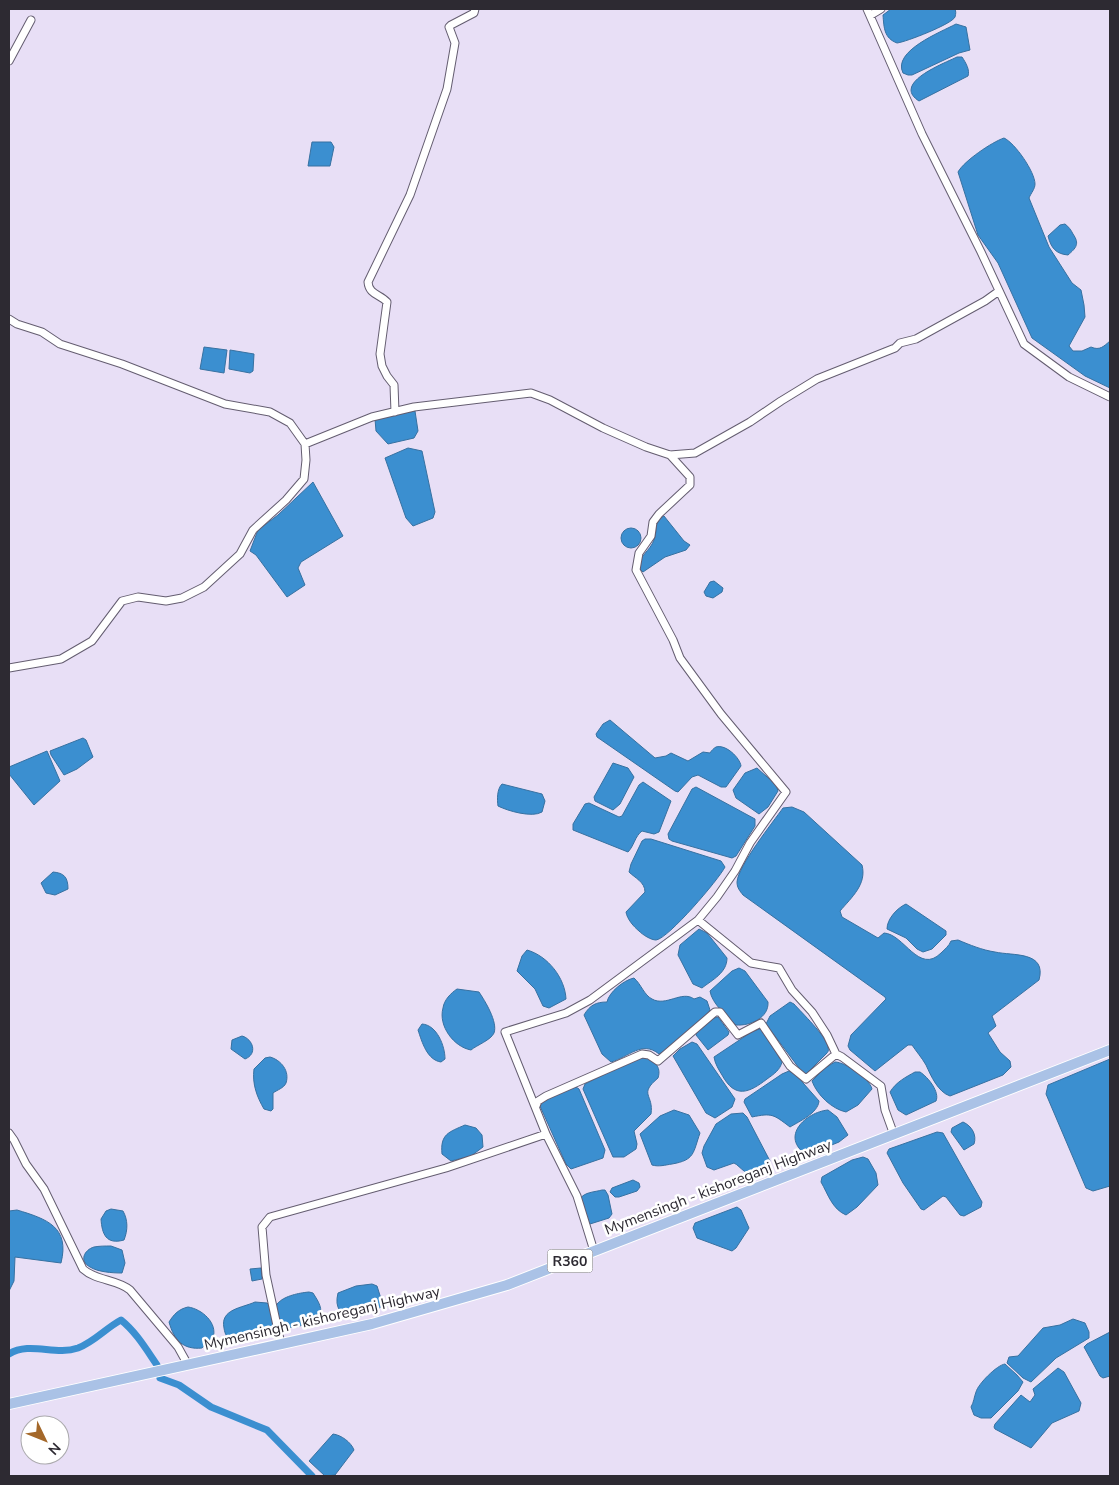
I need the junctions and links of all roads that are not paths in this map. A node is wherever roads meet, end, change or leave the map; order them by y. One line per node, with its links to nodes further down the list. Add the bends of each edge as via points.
1 (475, 9): 9 (street, via 474,13 449,27 455,43 447,89 410,195 368,282 372,293 387,302 380,354 382,366 394,385)
2 (881, 9): 3 (street)
3 (869, 12): 6 (street, via 922,134)
4 (31, 20): 5 (street)
5 (9, 61)
6 (999, 291): 8 (street, via 1024,344 1069,377); 11 (street, via 916,338 817,379 695,454)
7 (9, 319): 10 (street, via 42,332 60,344 226,404 270,412 290,423)
8 (1110, 397)
9 (395, 412): 10 (street, via 372,417); 11 (street, via 531,393 603,428)
10 (305, 444): 12 (street, via 304,479 253,530 240,554 204,587 182,598 166,601 138,597 122,601 92,641 61,659)
11 (670, 455): 13 (street, via 690,477 690,484 653,522 651,536 639,553 636,570 680,658 720,714 786,792 750,843 735,871)
12 (9, 668)
13 (698, 920): 15 (street, via 751,964 779,968 822,1027); 16 (street, via 590,1000 566,1013 505,1032)
14 (1110, 1050): 19 (main road, Mymensingh - kishoreganj Highway / R360)
15 (836, 1054): 16 (street, via 806,1079 790,1066 761,1023 738,1035 720,1012 716,1012 658,1061 642,1054 546,1096 538,1100); 19 (street, via 881,1086)
16 (536, 1106): 18 (street)
17 (9, 1132): 22 (street, via 44,1189 84,1269 91,1275 121,1283 130,1290 178,1347)
18 (546, 1134): 20 (street, via 577,1196); 21 (street, via 446,1168 270,1217 262,1226 266,1275)
19 (894, 1135): 20 (main road, Mymensingh - kishoreganj Highway / R360)
20 (594, 1251): 21 (main road, Mymensingh - kishoreganj Highway / R360, via 508,1285 429,1309)
21 (281, 1344): 22 (main road, Mymensingh - kishoreganj Highway / R360)
22 (188, 1364): 23 (main road, Mymensingh - kishoreganj Highway / R360)
23 (9, 1404)

